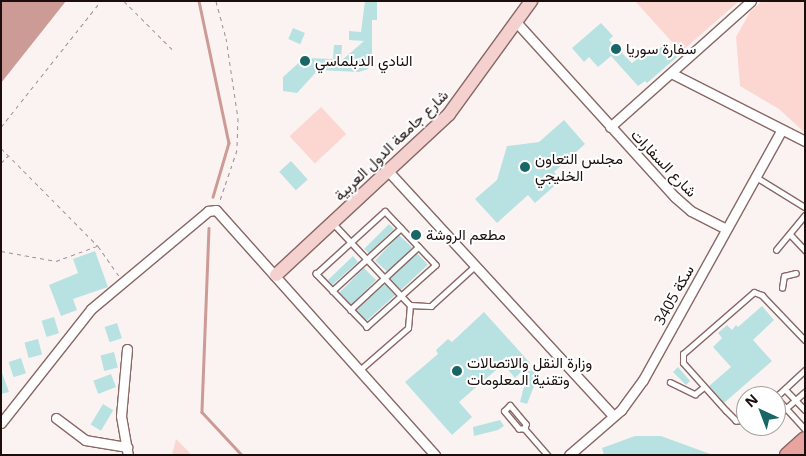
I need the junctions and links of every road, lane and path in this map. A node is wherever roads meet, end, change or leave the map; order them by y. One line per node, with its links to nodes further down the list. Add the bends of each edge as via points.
1 (101, 1): 9 (path)
2 (124, 1): 7 (path)
3 (216, 1): 19 (path, via 226,38 238,118 236,150)
4 (531, 1): 6 (street, شارع جامعة الدول العربية)
5 (750, 1): 8 (street, شارع السفارات)
6 (517, 23): 10 (street, شارع السفارات); 16 (street, شارع جامعة الدول العربية, via 449,114)
7 (172, 49)
8 (671, 73): 10 (street, شارع السفارات); 11 (street)
9 (1, 127)
10 (610, 127): 23 (street, شارع السفارات, via 675,197 691,211)
11 (781, 131): 12 (street); 17 (street, سكة 3405)
12 (805, 141)
13 (1, 148): 14 (path)
14 (9, 156): 15 (path); 26 (path)
15 (1, 163)
16 (388, 172): 21 (street, شارع جامعة الدول العربية); 32 (street)
17 (756, 177): 18 (lane); 23 (street, سكة 3405)
18 (805, 207)
19 (216, 210): 34 (street); 36 (street, via 208,211)
20 (805, 215): 24 (lane)
21 (332, 223): 25 (lane); 34 (street, شارع جامعة الدول العربية)
22 (401, 228): 25 (lane, via 385,211); 27 (lane); 31 (lane)
23 (726, 229): 54 (street, سكة 3405, via 643,380)
24 (791, 235): 28 (lane, via 779,242); 29 (lane)
25 (351, 242): 31 (lane); 38 (lane, via 316,274)
26 (98, 246): 30 (path, via 56,261); 36 (path)
27 (418, 247): 35 (lane); 39 (lane, via 436,265)
28 (776, 250)
29 (805, 250)
30 (1, 251)
31 (367, 259): 35 (lane); 38 (lane)
32 (475, 266): 40 (lane, via 431,306); 54 (street)
33 (796, 273): 37 (lane, via 784,276)
34 (276, 275): 44 (street)
35 (384, 278): 39 (lane); 41 (lane)
36 (123, 281): 57 (street, via 91,309)
37 (782, 288)
38 (332, 291): 41 (lane)
39 (402, 296): 40 (lane); 41 (lane, via 367,328)
40 (410, 305): 44 (lane, via 408,328)
41 (350, 310)
42 (805, 340): 47 (lane, via 762,295 754,292 683,354 683,362)
43 (127, 348): 61 (street, via 121,408)
44 (361, 369): 62 (street)
45 (805, 370): 48 (lane)
46 (670, 382): 47 (lane, via 695,394)
47 (704, 387): 56 (lane)
48 (786, 387)
49 (786, 389): 51 (lane)
50 (805, 392): 51 (lane)
51 (796, 400): 52 (lane); 53 (lane)
52 (786, 408): 59 (lane)
53 (805, 410)
54 (613, 416): 64 (street, سكة 3405)
55 (56, 418): 61 (street, via 85,440)
56 (736, 421)
57 (1, 423)
58 (525, 429): 58 (lane, via 526,424 510,405 504,411 519,429); 63 (lane)
59 (805, 429)
60 (805, 439): 65 (main road)
61 (127, 451)
62 (435, 455)
63 (548, 455)
64 (569, 455)
65 (787, 455)

